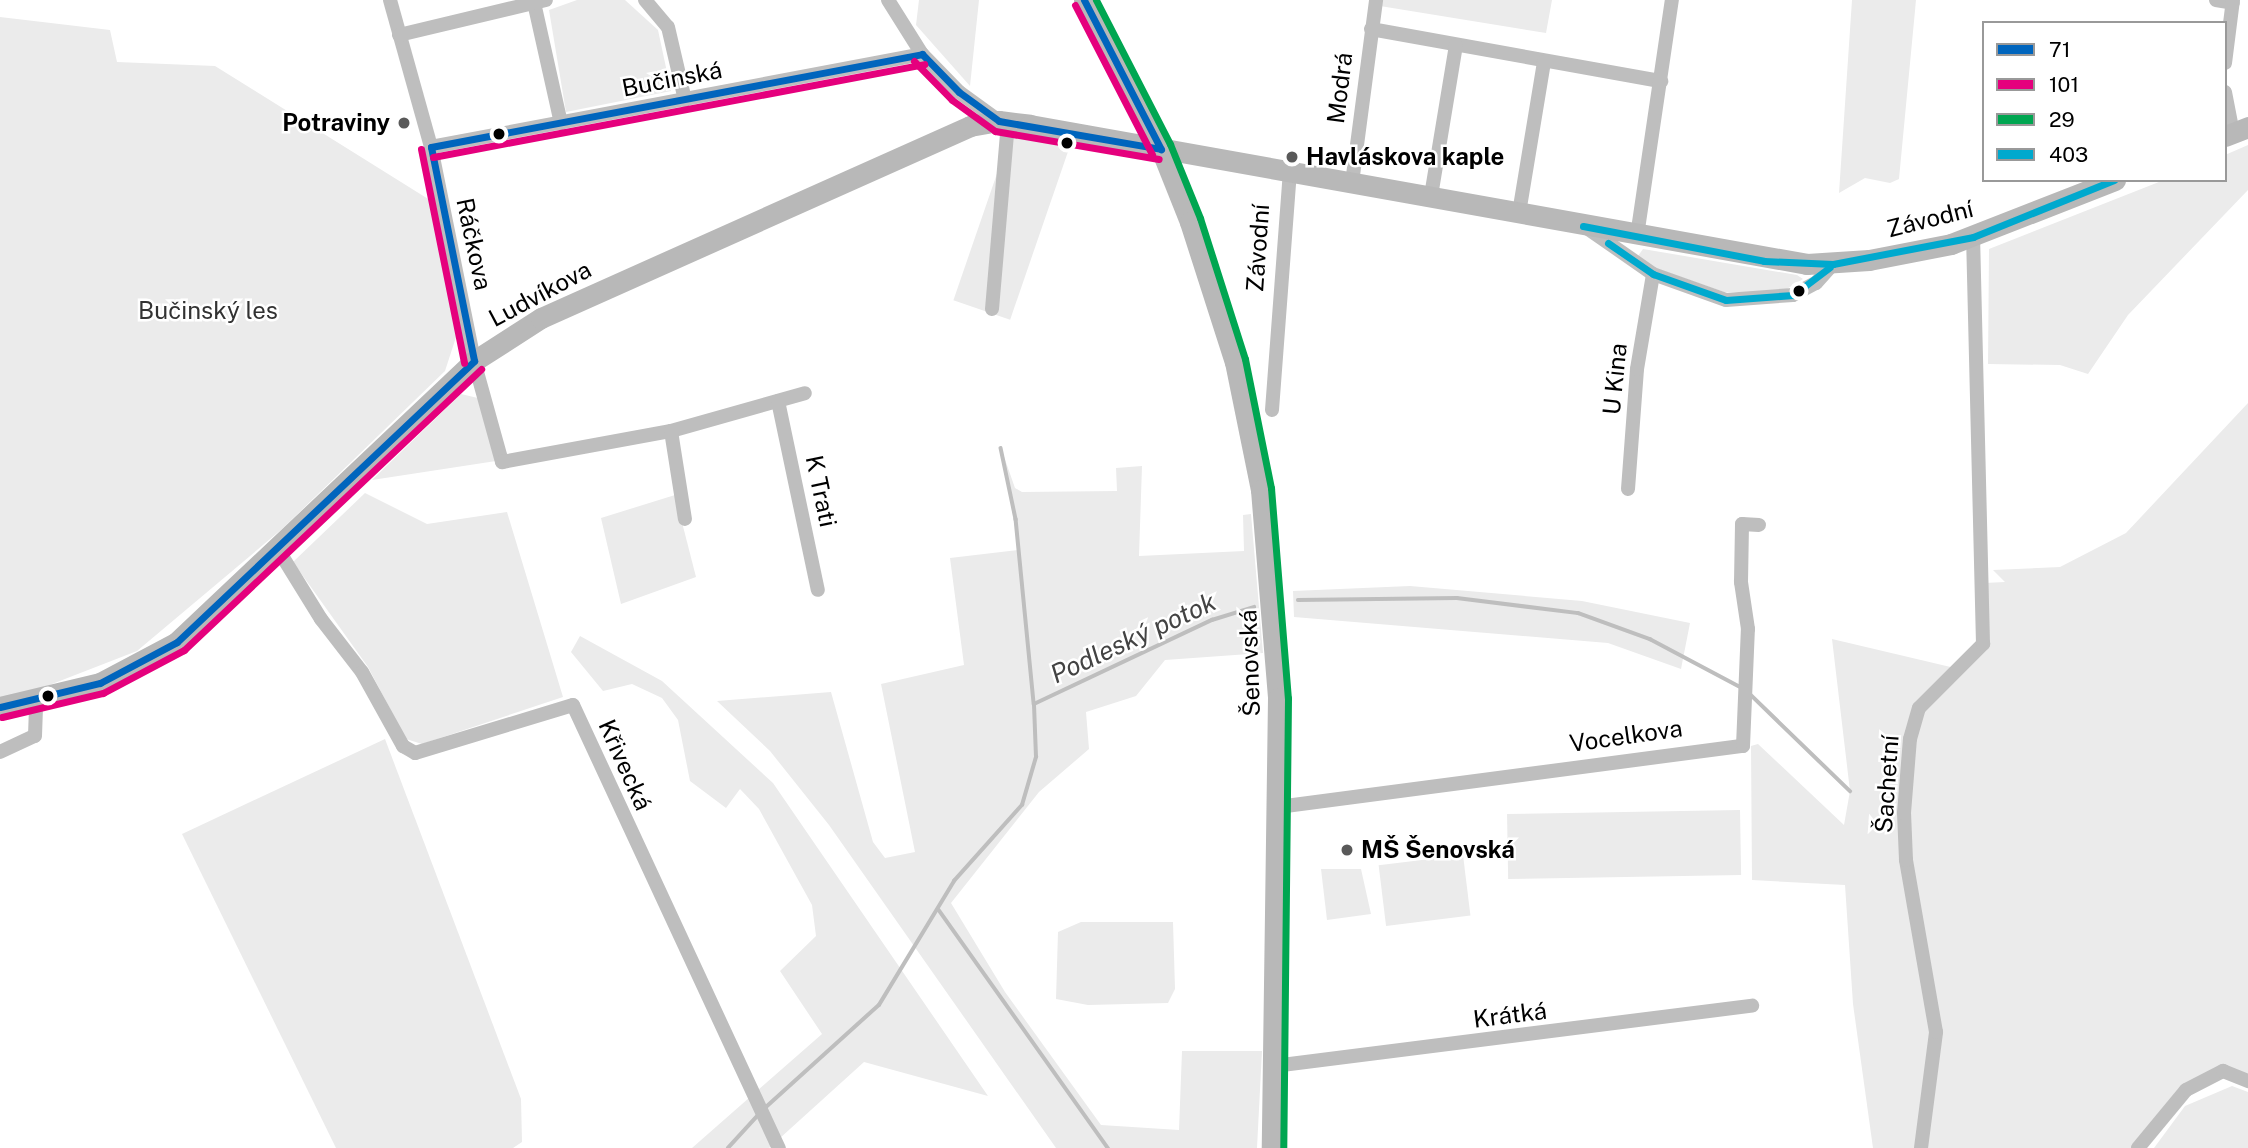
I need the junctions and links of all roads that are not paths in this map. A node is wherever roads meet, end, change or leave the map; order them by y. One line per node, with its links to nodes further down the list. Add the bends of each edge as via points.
1 (390, 0): 11 (street, Ráčkova)
2 (645, 0): 18 (street, via 668,27)
3 (888, 0): 14 (street)
4 (1084, 0): 23 (street, Šenovská)
5 (1376, 0): 10 (street, Modrá)
6 (1672, 0): 16 (street)
7 (2216, 0): 8 (street)
8 (2233, 1): 13 (street)
9 (541, 3): 11 (street); 20 (street)
10 (1371, 29): 12 (street); 26 (street, Modrá)
11 (400, 35): 22 (street, Ráčkova)
12 (1455, 45): 15 (street); 27 (street)
13 (2227, 48)
14 (922, 54): 18 (street, Bučinská); 19 (street, via 959,92)
15 (1544, 62): 16 (street); 28 (street)
16 (1661, 81): 30 (street)
17 (2227, 99): 21 (street)
18 (685, 100): 20 (street, Bučinská)
19 (1004, 121): 23 (street, Ludvíkova); 34 (street); 35 (street, Ludvíkova, via 940,137 541,318)
20 (561, 123): 22 (street, Bučinská)
21 (2236, 132)
22 (431, 148): 35 (street, Ráčkova)
23 (1161, 149): 24 (street, Závodní); 48 (street, Šenovská, via 1214,292 1255,454 1274,602)
24 (1290, 173): 26 (street, Závodní); 38 (street, Závodní)
25 (2110, 182): 31 (street, Závodní)
26 (1352, 183): 27 (street, Závodní)
27 (1431, 196): 28 (street, Závodní)
28 (1519, 213): 29 (street, Závodní)
29 (1583, 226): 30 (street, Závodní); 33 (street, Závodní)
30 (1637, 236): 32 (street, Závodní, via 1764,261)
31 (1973, 237): 32 (street, Závodní); 54 (street, Šachetní, via 1983,644 1919,708 1910,739 1904,813 1906,860 1936,1032)
32 (1833, 264): 33 (street, Závodní, via 1800,292 1751,301 1699,294)
33 (1653, 274): 40 (street, U Kina, via 1637,369)
34 (992, 309)
35 (474, 361): 39 (street, Ráčkova, via 502,462); 43 (street, Ludvíkova)
36 (806, 393): 37 (street)
37 (778, 401): 39 (street); 44 (street, K Trati)
38 (1272, 410)
39 (671, 431): 41 (street)
40 (1628, 489)
41 (685, 519)
42 (1759, 525): 48 (street, Vocelkova, via 1742,524 1743,746)
43 (279, 551): 45 (street, Ludvíkova, via 202,624 141,665 68,694); 52 (street, Křivecká, via 321,619 362,672 403,746 415,752 573,705)
44 (818, 590)
45 (36, 700): 46 (street, Ludvíkova); 47 (street, via 35,736)
46 (0, 707)
47 (0, 752)
48 (1278, 807): 50 (street, Šenovská)
49 (1752, 1006): 50 (street, Krátká)
50 (1274, 1066): 53 (street, Šenovská)
51 (2248, 1082): 55 (street, via 2223,1071 2186,1090)
52 (778, 1142)
53 (1272, 1148)
54 (1921, 1148)
55 (2138, 1148)

